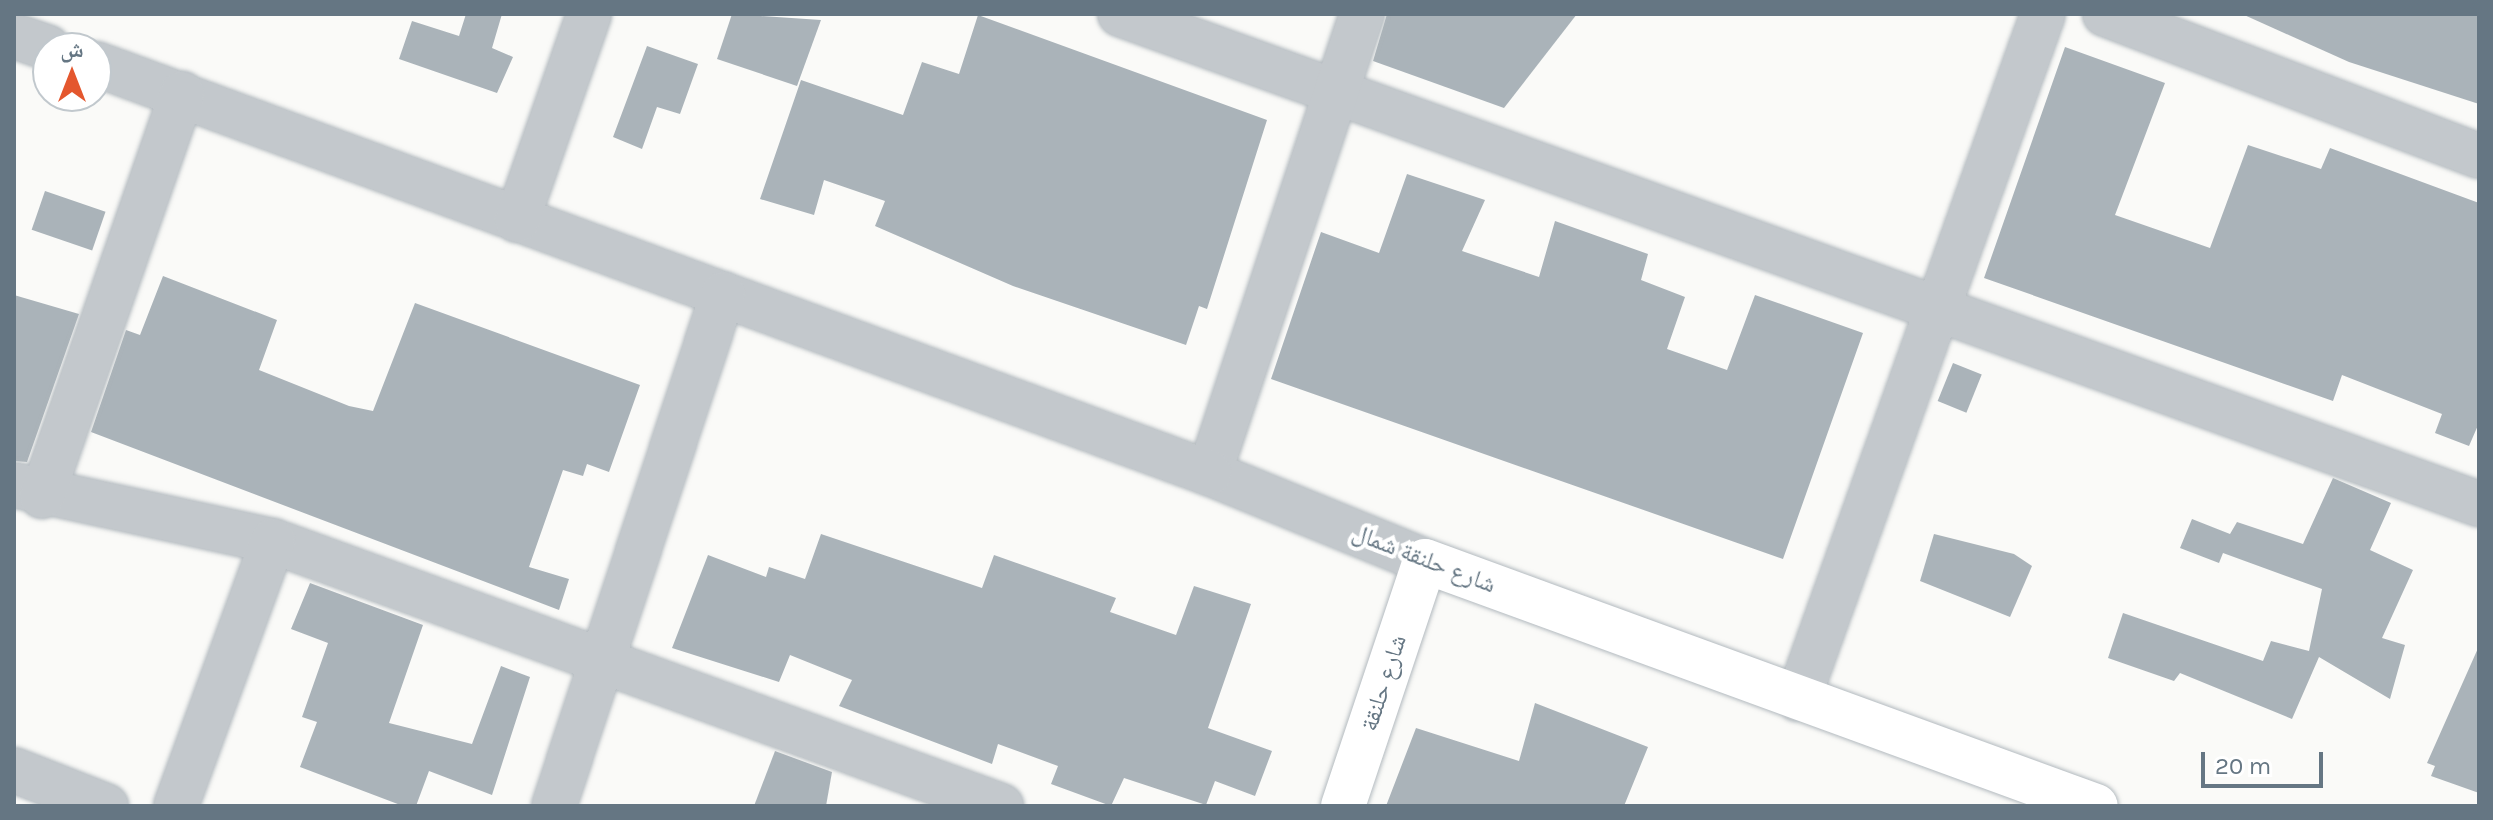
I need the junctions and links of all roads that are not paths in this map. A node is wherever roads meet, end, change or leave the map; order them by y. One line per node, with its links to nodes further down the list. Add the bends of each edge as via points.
1 (589, 14): 10 (street)
2 (1120, 14): 7 (street)
3 (1362, 14): 7 (street)
4 (2043, 14): 12 (street)
5 (2105, 14): 9 (street)
6 (112, 70): 8 (street, شارع حلنقة شمال)
7 (1333, 89): 12 (street); 13 (street)
8 (182, 94): 10 (street, شارع حلنقة شمال); 14 (street)
9 (2479, 156)
10 (517, 220): 11 (street, شارع حلنقة شمال)
11 (723, 294): 13 (street, شارع حلنقة شمال); 18 (street)
12 (1936, 306): 15 (street); 19 (street)
13 (1209, 473): 17 (street, شارع حلنقة شمال)
14 (28, 490): 16 (street)
15 (2479, 504)
16 (273, 541): 18 (street); 23 (street)
17 (1425, 561): 19 (street, شارع حلنقة شمال); 26 (street, شارع حلنقة)
18 (603, 660): 24 (street); 25 (street)
19 (1798, 699): 21 (street, شارع حلنقة شمال)
20 (14, 770): 22 (street)
21 (2069, 801)
22 (106, 806)
23 (176, 806)
24 (554, 806)
25 (1001, 806)
26 (1343, 806)

